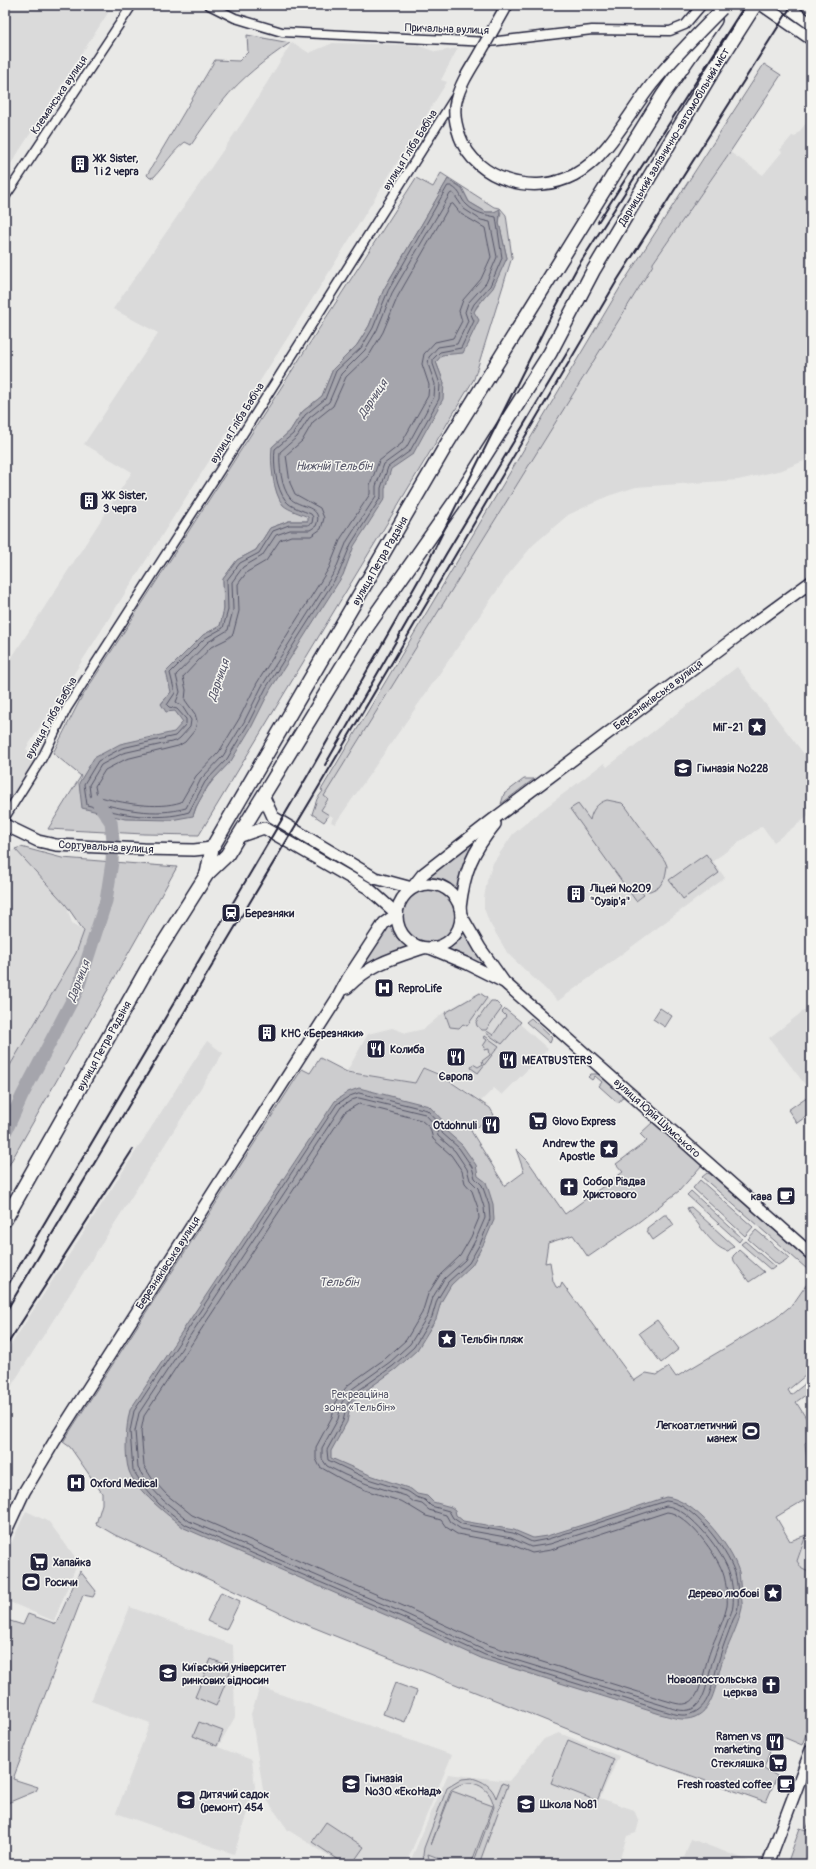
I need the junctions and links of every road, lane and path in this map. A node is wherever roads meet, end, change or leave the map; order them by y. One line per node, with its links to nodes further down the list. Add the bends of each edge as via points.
1 (132, 5): 12 (street, Клеманська вулиця)
2 (209, 5): 11 (street, Причальна вулиця, via 235,18 282,32)
3 (507, 5): 8 (street, bridge, via 463,83 456,102 455,118 462,144 480,166 502,178 517,183 533,184 560,181 575,175 595,160 652,84)
4 (702, 5): 11 (street, Причальна вулиця, via 685,26 670,31 592,30)
5 (755, 5): 13 (main road, Дарницький залізнично-автомобільний міст)
6 (762, 5): 10 (street)
7 (785, 5): 9 (street)
8 (724, 7): 15 (main road, вулиця Петра Радзіня, bridge, via 663,95 448,442)
9 (811, 24)
10 (811, 39)
11 (489, 42): 19 (street, вулиця Гліба Бабіча, via 417,161 67,708 42,758)
12 (5, 197)
13 (593, 271): 16 (main road, вулиця Петра Радзіня, via 550,353 463,490)
14 (811, 582): 18 (street, Березняківська вулиця)
15 (344, 623): 16 (main road, via 356,622); 22 (main road, вулиця Петра Радзіня)
16 (362, 634): 17 (main road, вулиця Петра Радзіня)
17 (264, 797): 21 (main road, вулиця Петра Радзіня); 25 (street, via 273,817 373,877)
18 (507, 810): 24 (street, Березняківська вулиця); 28 (street, Березняківська вулиця, via 485,837 470,862 464,879)
19 (5, 817)
20 (5, 825): 22 (street, Сортувальна вулиця, via 38,841 56,845 194,850)
21 (238, 837): 23 (main road, вулиця Петра Радзіня, via 227,856); 27 (street, via 264,828)
22 (212, 848): 23 (main road, вулиця Петра Радзіня)
23 (207, 874): 34 (main road, вулиця Петра Радзіня, via 147,969)
24 (423, 874): 25 (street, via 401,882); 26 (street, Березняківська вулиця)
25 (386, 882): 26 (street)
26 (412, 888): 28 (street, via 424,884 440,885 452,894); 29 (street, via 401,899)
27 (375, 893): 29 (street); 30 (street, via 384,910)
28 (461, 911): 31 (street, via 460,925 452,938 441,946); 32 (street, вулиця Юрія Шумського, via 480,948)
29 (397, 914): 30 (street, Березняківська вулиця); 31 (street, via 402,934 410,942)
30 (384, 923): 33 (street, Березняківська вулиця)
31 (426, 948): 32 (street, вулиця Юрія Шумського, via 468,964); 33 (street, Березняківська вулиця, via 377,964 356,978)
32 (504, 982): 35 (street, вулиця Юрія Шумського)
33 (338, 997): 36 (street, Березняківська вулиця, via 56,1437 24,1492)
34 (5, 1220)
35 (811, 1254)
36 (5, 1533)
37 (811, 1750): 38 (street)
38 (807, 1772): 39 (street)
39 (768, 1864)

